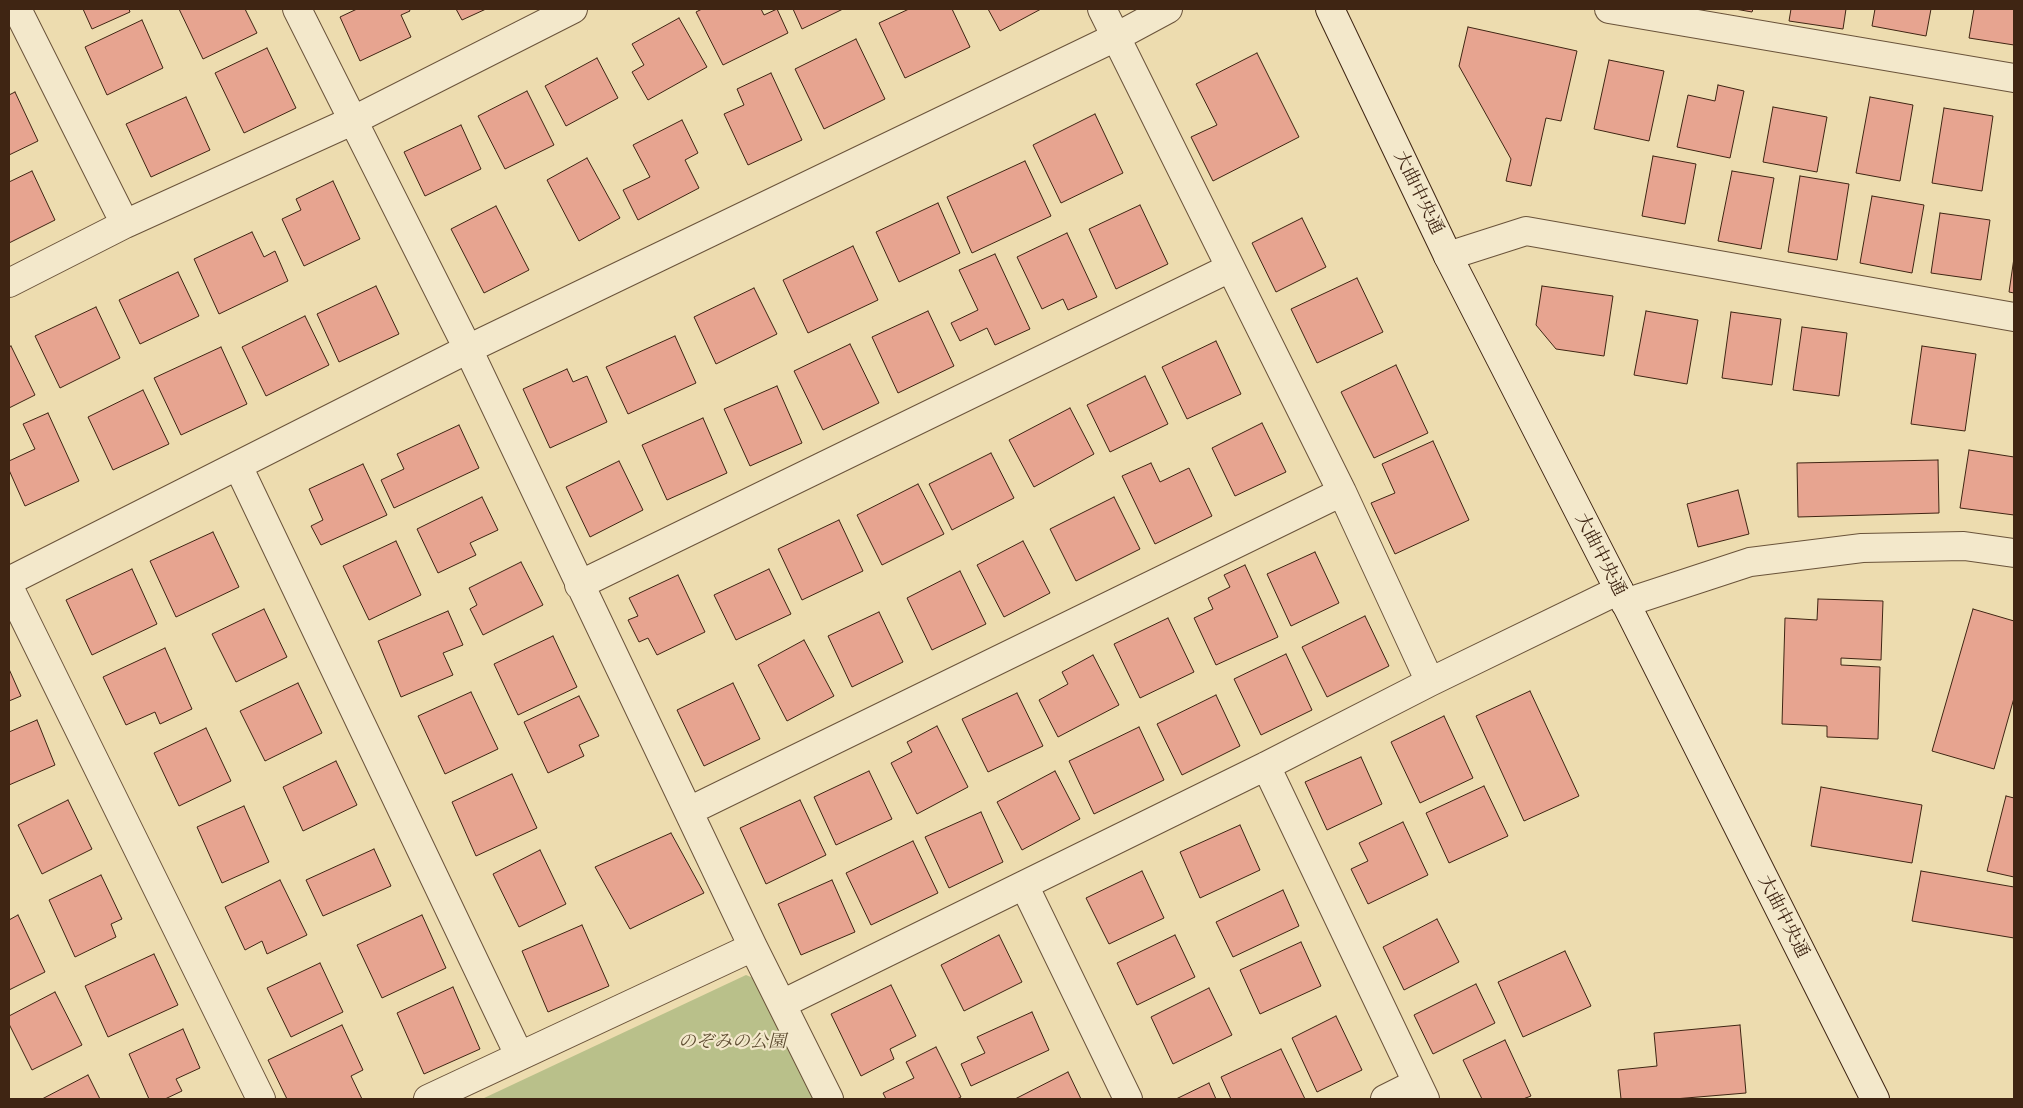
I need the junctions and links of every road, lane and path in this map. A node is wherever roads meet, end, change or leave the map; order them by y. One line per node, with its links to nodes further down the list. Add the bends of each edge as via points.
1 (17, 9): 11 (street)
2 (296, 9): 10 (street)
3 (571, 9): 10 (street)
4 (1102, 9): 8 (street)
5 (1168, 9): 8 (street)
6 (1330, 9): 12 (street, 大曲中央通)
7 (1608, 9): 9 (street)
8 (1116, 37): 13 (street); 16 (street)
9 (2014, 78)
10 (352, 121): 11 (street); 16 (street)
11 (125, 224): 14 (street)
12 (1448, 256): 15 (street, via 1526,232); 23 (street, 大曲中央通)
13 (1230, 268): 18 (street); 21 (street)
14 (9, 283)
15 (2014, 317)
16 (468, 349): 17 (street); 21 (street)
17 (238, 466): 20 (street); 30 (street)
18 (1342, 492): 24 (street); 26 (street)
19 (2014, 553): 23 (street, via 1964,546 1862,548 1750,562)
20 (9, 581)
21 (579, 585): 26 (street)
22 (9, 587): 32 (street)
23 (1622, 597): 24 (street); 37 (street, 大曲中央通)
24 (1430, 682): 25 (street)
25 (1266, 766): 27 (street); 31 (street)
26 (689, 811): 28 (street)
27 (1024, 885): 29 (street); 35 (street)
28 (752, 947): 29 (street); 30 (street)
29 (782, 1004): 34 (street)
30 (519, 1055): 33 (street)
31 (1421, 1091): 36 (street)
32 (261, 1099)
33 (428, 1099)
34 (829, 1099)
35 (1128, 1099)
36 (1386, 1099)
37 (1875, 1099)

